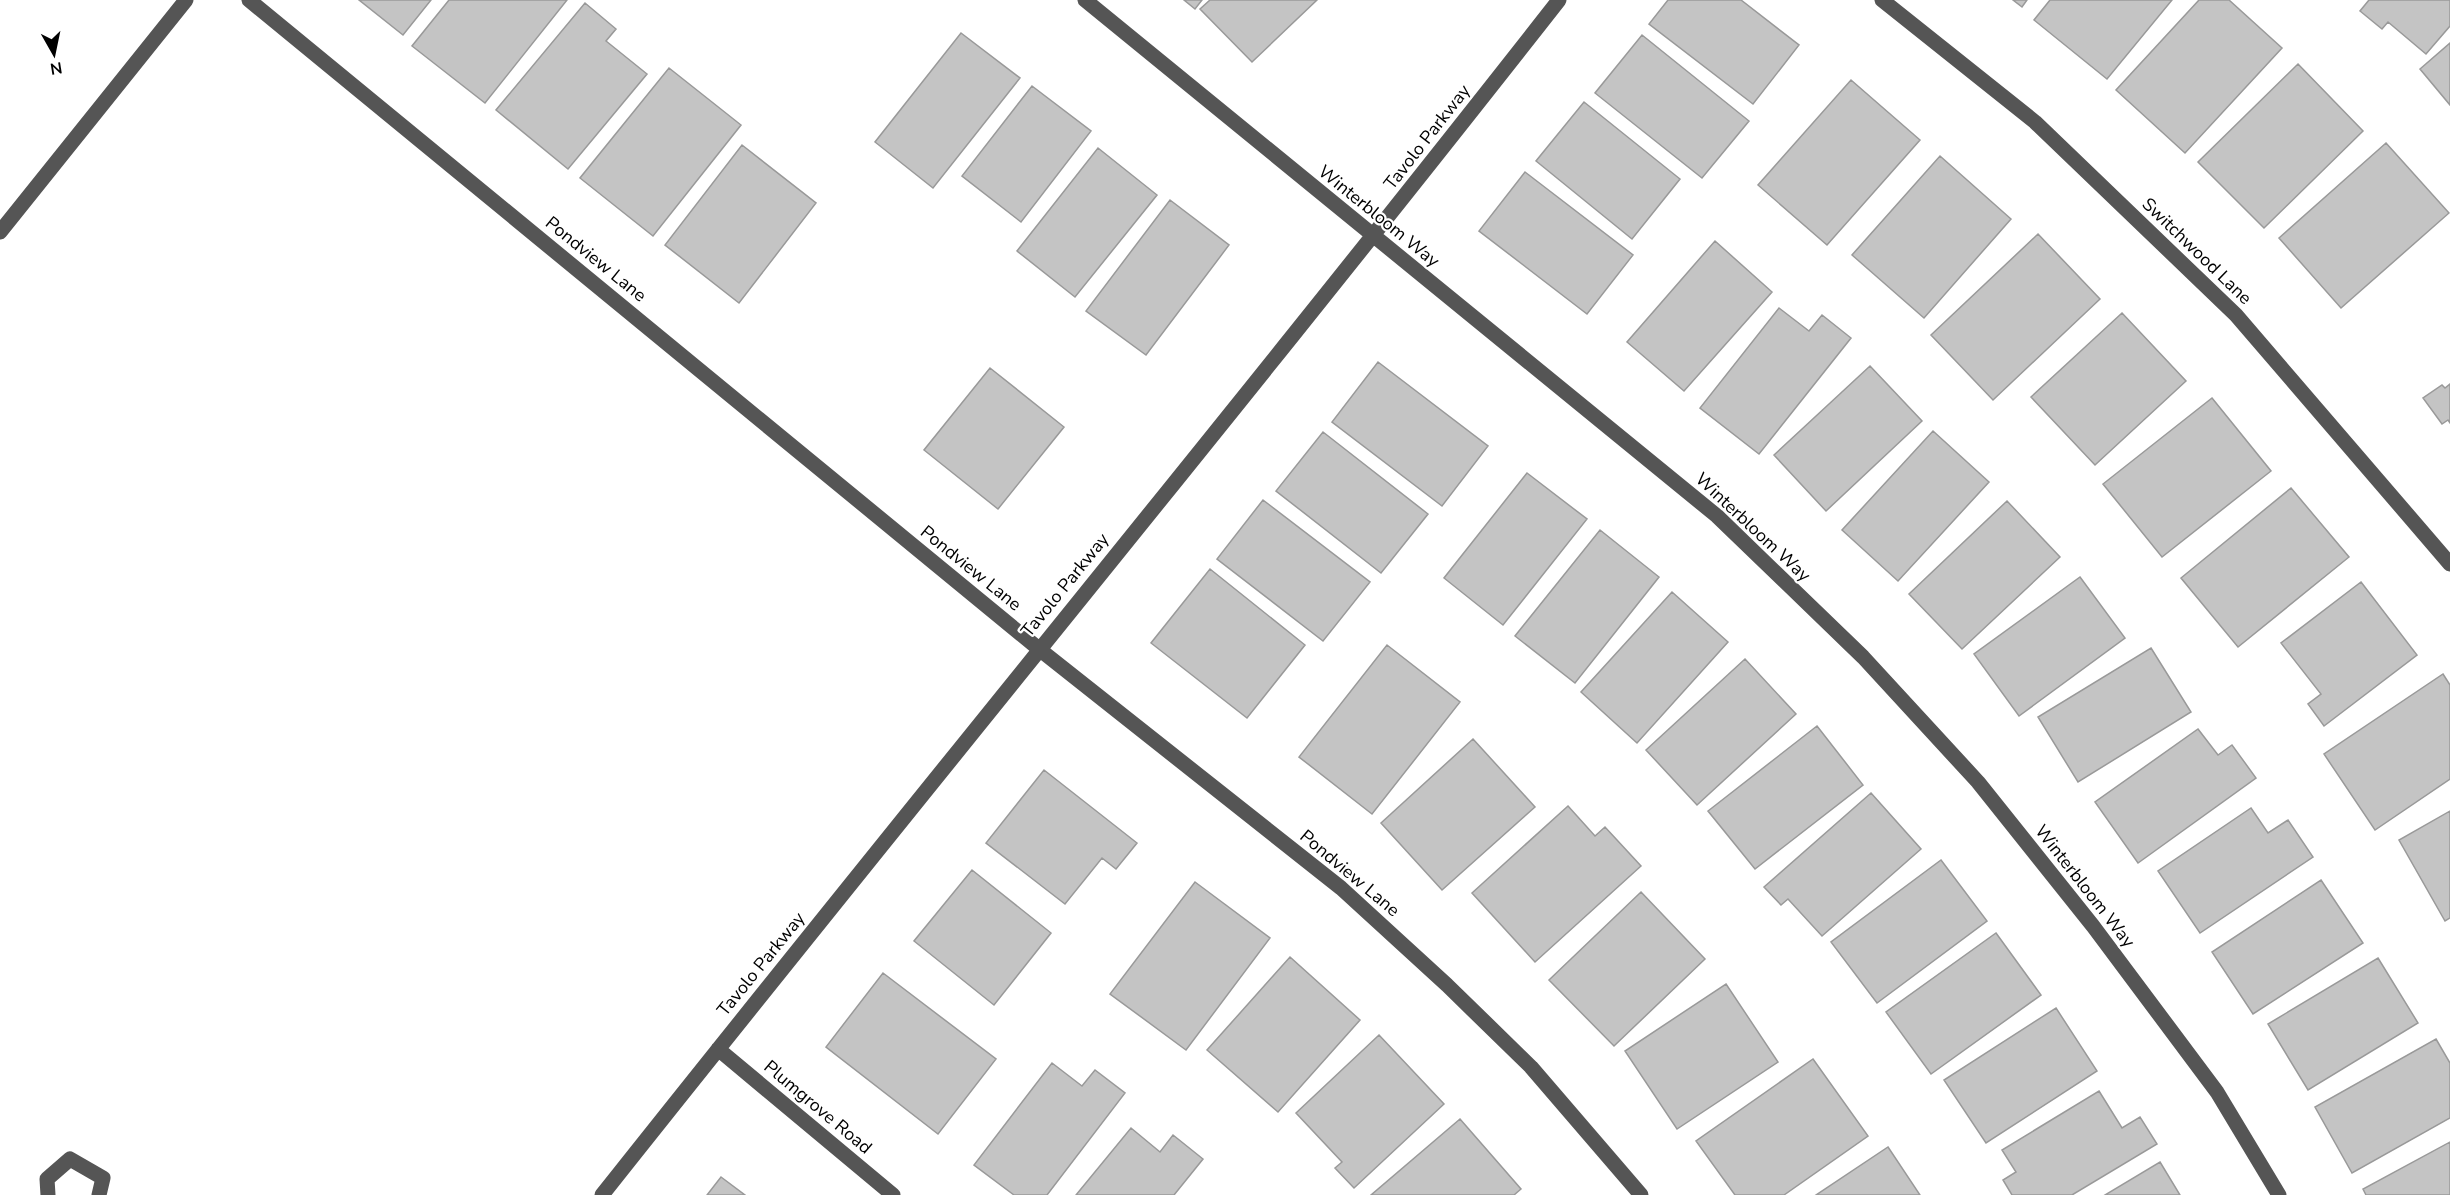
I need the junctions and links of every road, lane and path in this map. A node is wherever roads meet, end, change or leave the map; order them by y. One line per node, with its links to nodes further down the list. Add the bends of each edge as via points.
1 (186, 0): 6 (street)
2 (249, 0): 9 (street, Pondview Lane)
3 (1085, 0): 7 (street, Winterbloom Way)
4 (1559, 0): 7 (street, Tavolo Parkway)
5 (1882, 0): 8 (street, Switchwood Lane, via 2035,122 2236,315)
6 (0, 232)
7 (1373, 237): 9 (street, Tavolo Parkway); 16 (street, Winterbloom Way, via 1717,516 1863,657 1978,782 2093,926 2217,1092)
8 (2450, 564)
9 (1039, 649): 10 (street, Tavolo Parkway); 15 (street, Pondview Lane, via 1341,888 1394,936 1531,1067)
10 (718, 1049): 13 (street, Tavolo Parkway); 14 (street, Plumgrove Road)
11 (48, 1195): 12 (street, via 47,1179 70,1159 103,1178)
12 (99, 1195)
13 (602, 1195)
14 (893, 1195)
15 (1641, 1195)
16 (2279, 1195)

